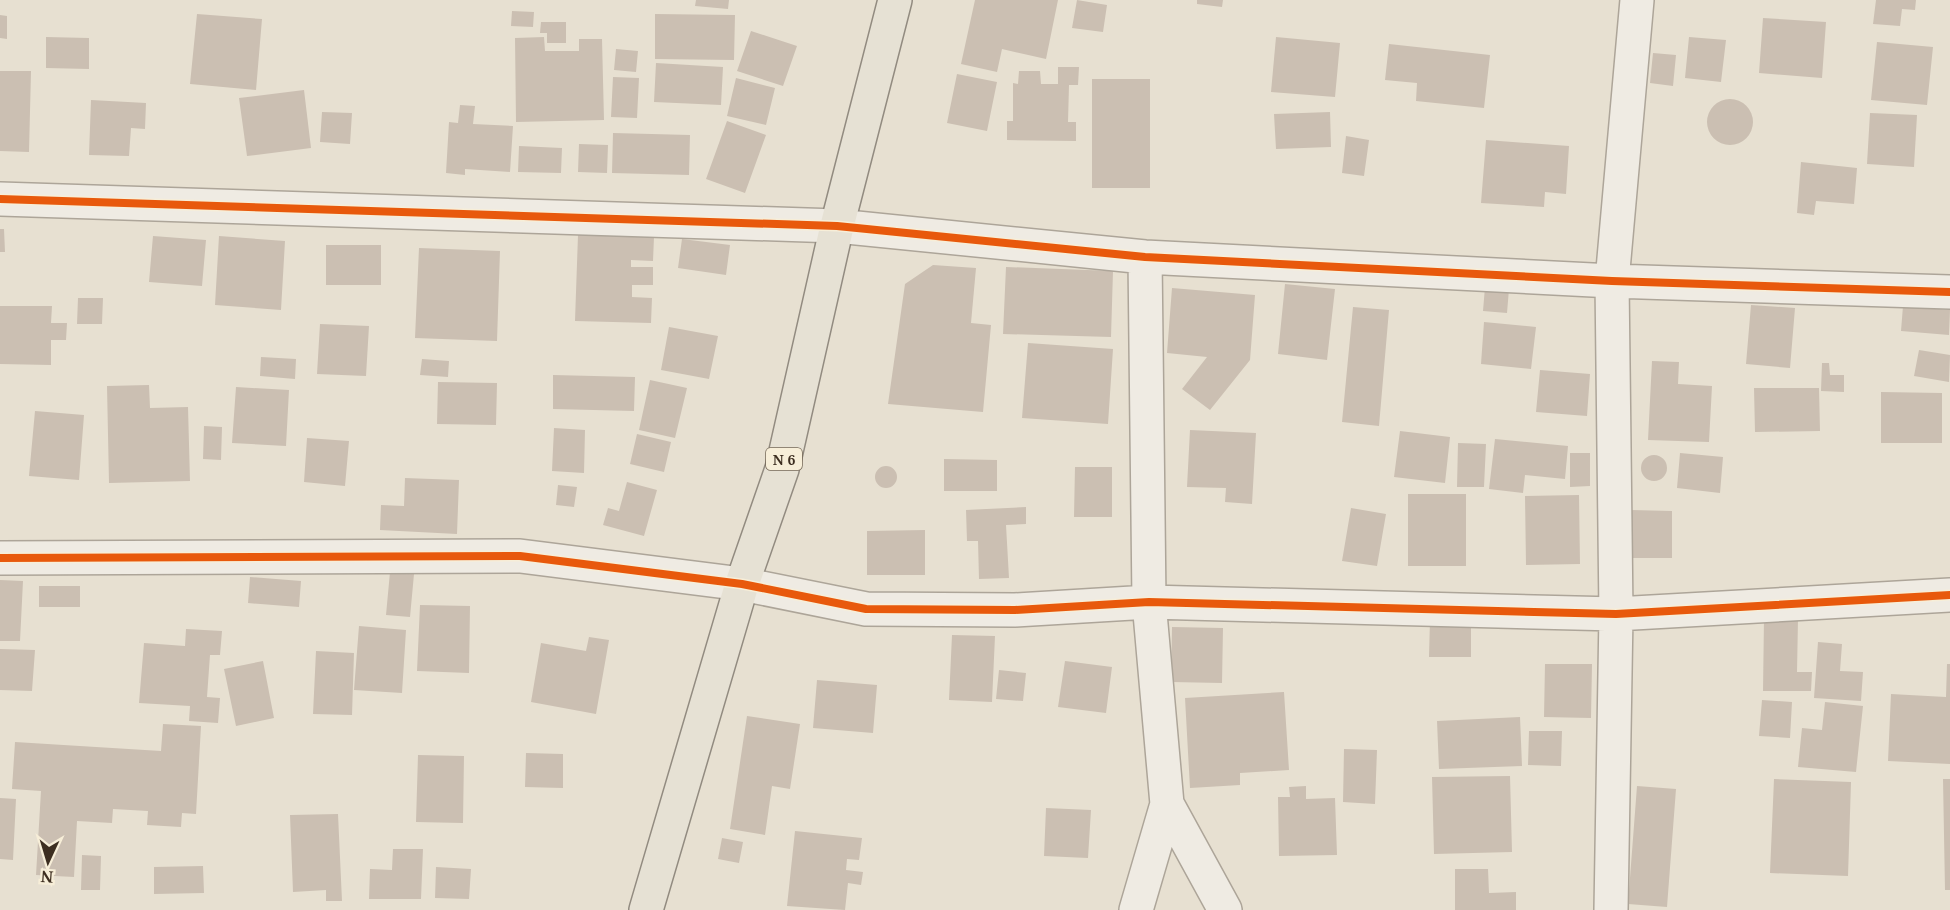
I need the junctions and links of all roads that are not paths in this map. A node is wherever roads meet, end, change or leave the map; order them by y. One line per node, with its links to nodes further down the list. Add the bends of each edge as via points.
1 (895, 0): 4 (main road, N 6)
2 (1637, 0): 6 (street)
3 (0, 199): 4 (street)
4 (837, 226): 5 (street); 9 (main road, N 6, via 782,469)
5 (1145, 257): 6 (street); 11 (street)
6 (1612, 281): 7 (street); 12 (street)
7 (1950, 292)
8 (0, 558): 9 (street, via 520,556)
9 (742, 584): 11 (street, via 866,609 1015,610); 14 (main road, N 6)
10 (1950, 595): 12 (street)
11 (1149, 602): 12 (street); 13 (street)
12 (1616, 614): 17 (street)
13 (1167, 804): 15 (street); 16 (street)
14 (646, 910)
15 (1136, 910)
16 (1225, 910)
17 (1611, 910)

